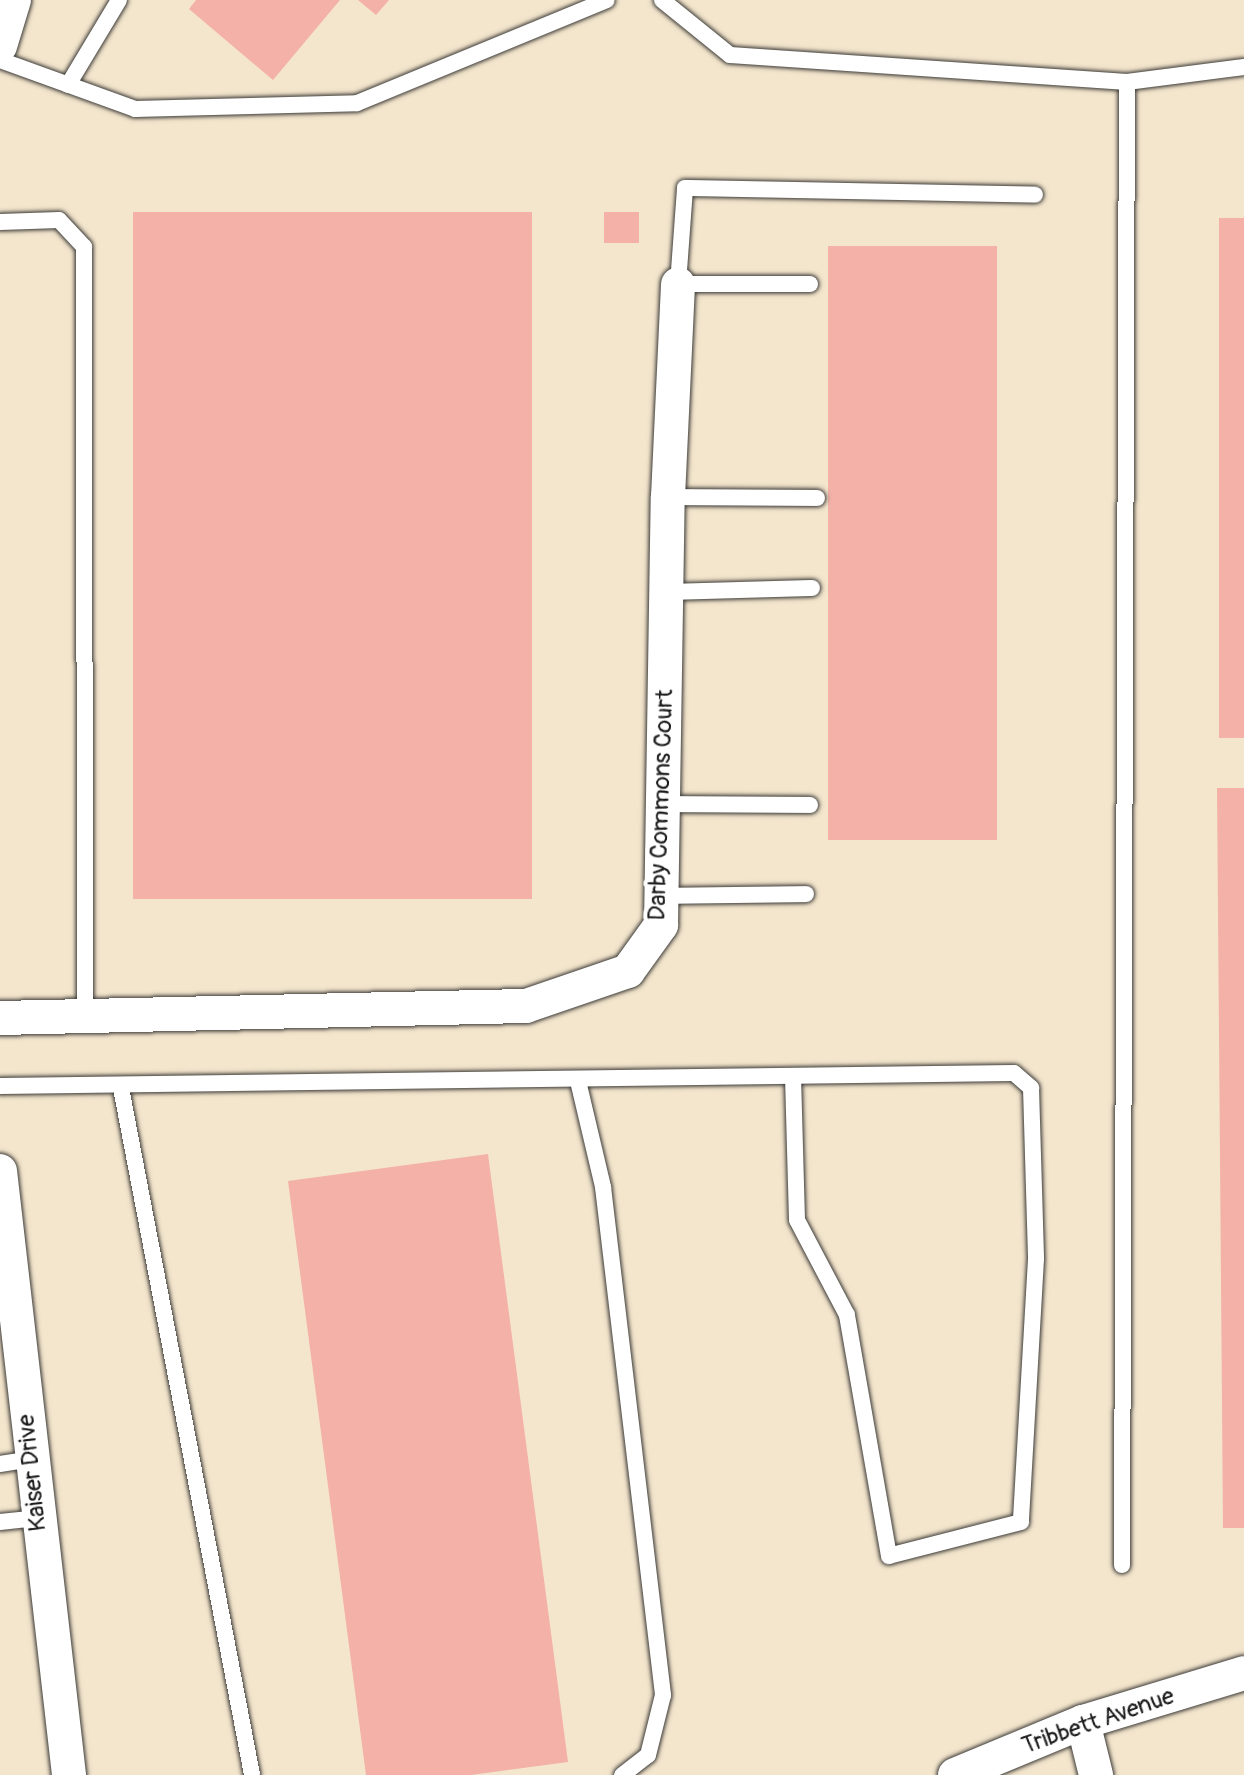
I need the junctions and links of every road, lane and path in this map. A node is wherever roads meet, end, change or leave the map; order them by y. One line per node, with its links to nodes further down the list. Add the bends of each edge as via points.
1 (14, 0): 5 (street)
2 (119, 0): 9 (lane)
3 (607, 0): 9 (lane, via 357,103 135,109)
4 (662, 0): 8 (lane, via 730,55)
5 (0, 46)
6 (0, 60): 9 (lane)
7 (1244, 67): 8 (lane)
8 (1127, 82): 32 (lane)
9 (68, 85)
10 (1035, 195): 12 (lane, via 685,188)
11 (0, 222): 22 (lane, via 59,220 84,247)
12 (678, 284): 13 (lane); 14 (street, Darby Commons Court)
13 (810, 284)
14 (668, 497): 15 (lane); 17 (street, Darby Commons Court)
15 (817, 498)
16 (812, 588): 17 (lane)
17 (667, 592): 18 (street, Darby Commons Court)
18 (663, 804): 19 (lane); 21 (street, Darby Commons Court)
19 (810, 805)
20 (806, 894): 21 (lane)
21 (662, 896): 22 (street, Darby Commons Court, via 661,925 628,971 526,1006)
22 (85, 1016): 23 (street, Darby Commons Court)
23 (0, 1018)
24 (793, 1077): 24 (lane, via 1014,1073 1031,1088 1036,1259 1021,1522 889,1556 847,1315 797,1220); 25 (lane)
25 (578, 1081): 27 (lane); 37 (lane, via 603,1187 663,1695 648,1755)
26 (0, 1086): 27 (lane)
27 (121, 1088): 36 (lane)
28 (0, 1171): 29 (street, Kaiser Drive)
29 (15, 1462): 30 (street, Kaiser Drive)
30 (37, 1518): 31 (lane); 35 (street, Kaiser Drive)
31 (0, 1522)
32 (1122, 1565)
33 (1244, 1673): 34 (street, Tribbett Avenue)
34 (1083, 1722): 38 (street, Tribbett Avenue); 39 (street)
35 (69, 1775)
36 (252, 1775)
37 (622, 1775)
38 (955, 1775)
39 (1096, 1775)

